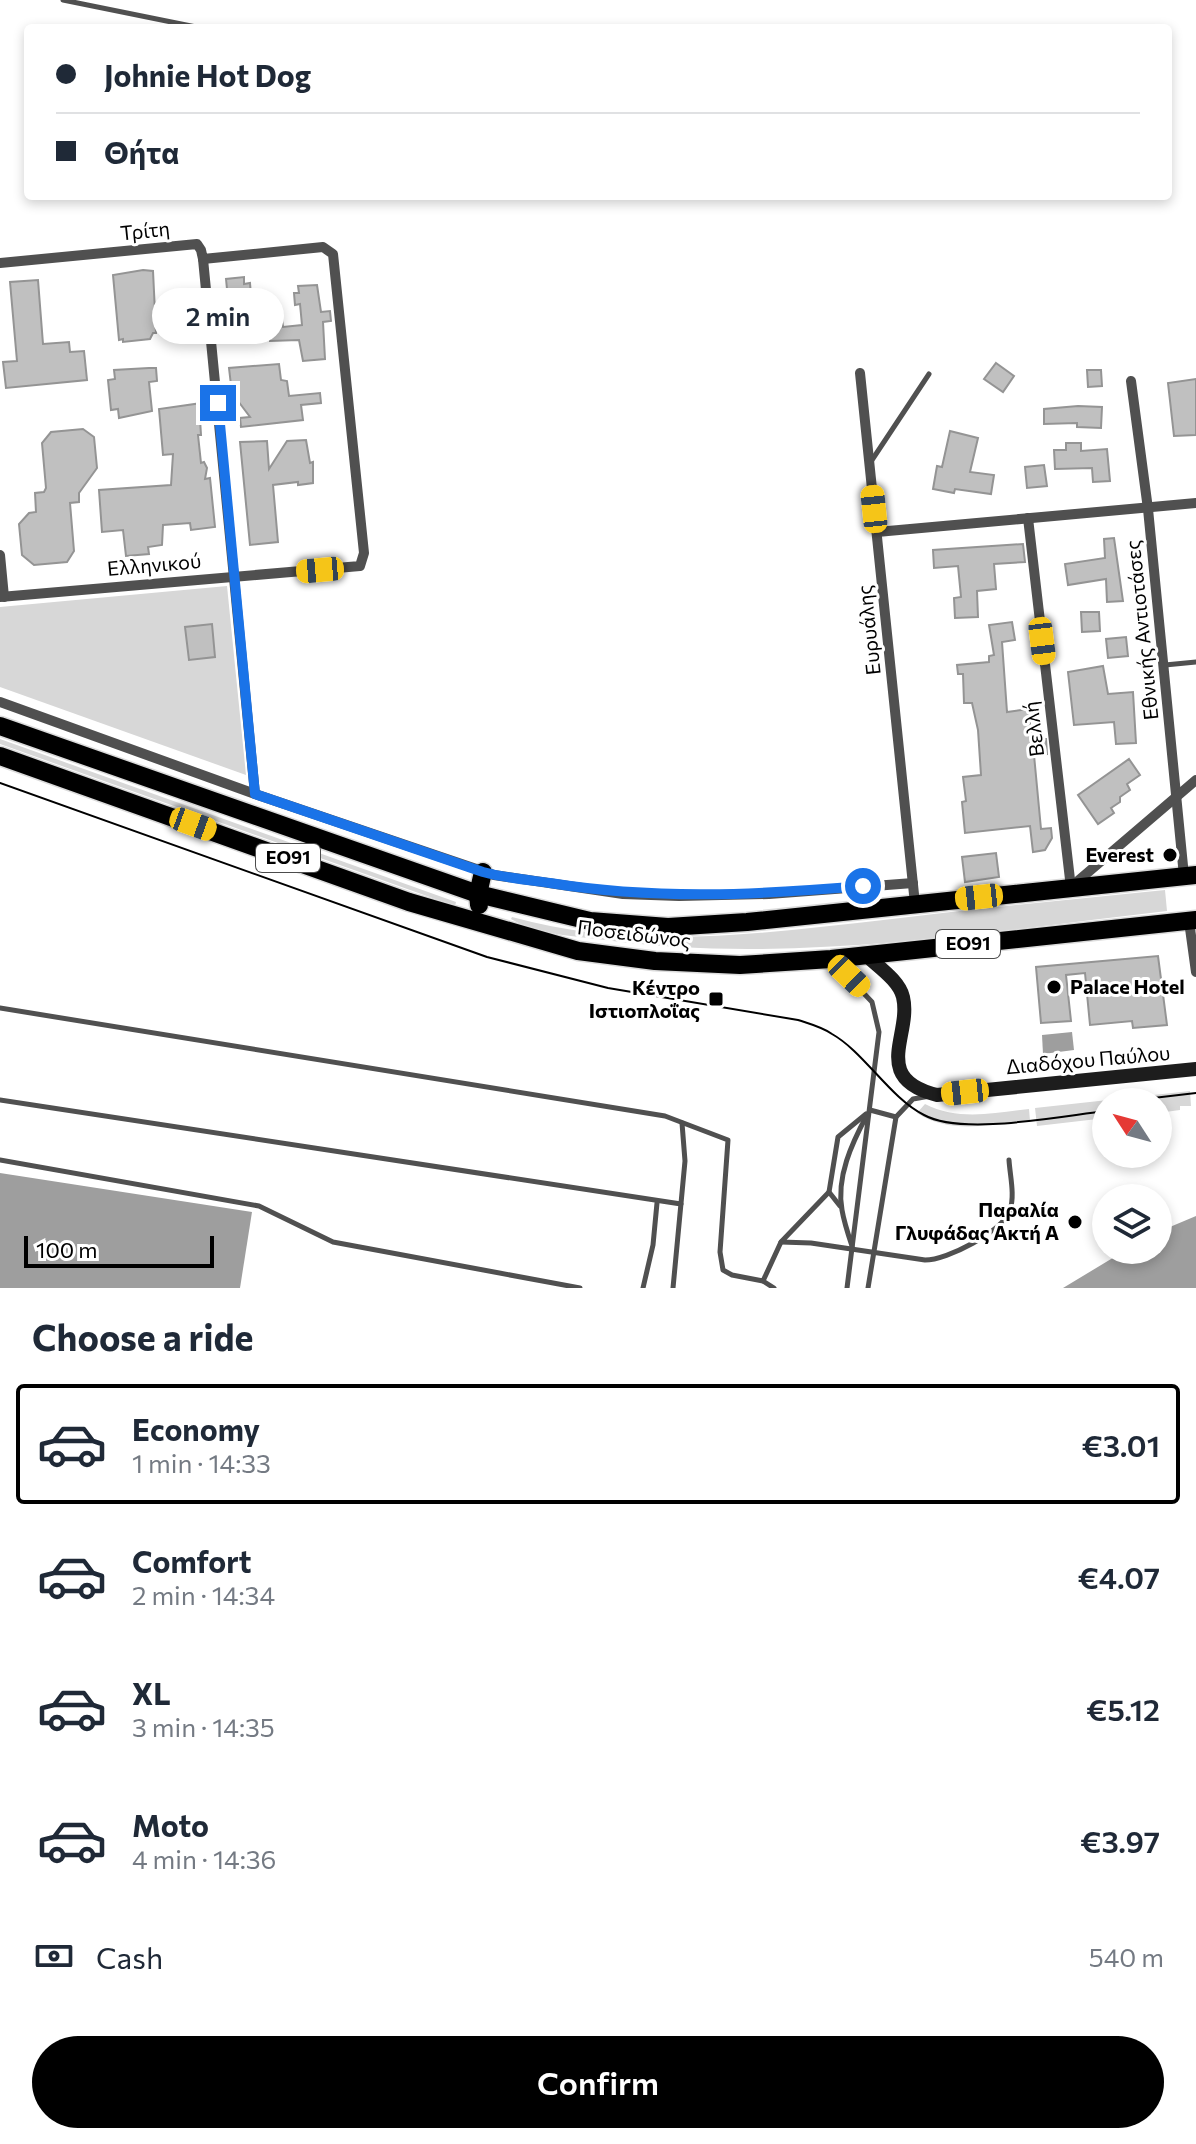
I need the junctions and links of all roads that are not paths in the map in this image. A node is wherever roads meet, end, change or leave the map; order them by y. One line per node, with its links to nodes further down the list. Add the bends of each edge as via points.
1 (63, 0): 2 (lane)
2 (181, 24)
3 (203, 259): 4 (street, Τρίτη, via 197,244); 14 (street, Τρίτη, via 323,247 333,254 364,553); 15 (street)
4 (0, 263)
5 (860, 373): 8 (street, Ευρυάλης)
6 (929, 374): 8 (lane)
7 (1131, 381): 10 (street, Εθνικής Αντιοτάσες)
8 (869, 463): 12 (street, Ευρυάλης)
9 (1196, 503): 10 (street)
10 (1148, 509): 11 (street); 18 (street, Εθνικής Αντιοτάσες)
11 (1028, 518): 12 (street); 28 (street, Βελλή)
12 (877, 532): 27 (street, Ευρυάλης)
13 (0, 555): 16 (street)
14 (360, 566): 15 (street, Ελληνικού)
15 (235, 577): 16 (street, Ελληνικού); 23 (street)
16 (2, 597)
17 (1196, 662): 18 (lane)
18 (1164, 666): 24 (street, Εθνικής Αντιοτάσες)
19 (0, 702): 23 (street)
20 (0, 726): 29 (highway, Ποσειδώνος / ΕΟ91)
21 (0, 756): 32 (highway, Ποσειδώνος / ΕΟ91)
22 (1196, 780): 24 (street)
23 (255, 794): 25 (street)
24 (1177, 795): 26 (street, Εθνικής Αντιοτάσες); 28 (street)
25 (483, 872): 27 (street, via 623,894 679,896); 29 (highway)
26 (1190, 875): 28 (highway, Ποσειδώνος / ΕΟ91)
27 (913, 883): 30 (street, Ευρυάλης)
28 (1071, 888): 30 (highway, Ποσειδώνος / ΕΟ91)
29 (478, 894): 30 (highway, Ποσειδώνος / ΕΟ91, via 590,921 668,927); 32 (highway)
30 (915, 904)
31 (1192, 921): 33 (highway, Ποσειδώνος / ΕΟ91); 35 (street)
32 (481, 924): 34 (highway, Ποσειδώνος / ΕΟ91, via 578,951 655,961 740,965)
33 (866, 955): 34 (highway, Ποσειδώνος / ΕΟ91); 38 (street, via 903,997 897,1057 902,1071 914,1086)
34 (831, 959): 40 (lane, via 867,993 876,1011 879,1032)
35 (1196, 972)
36 (0, 1008): 42 (lane, via 665,1116)
37 (1196, 1069): 38 (street, Διαδόχου Παύλου)
38 (937, 1095): 41 (lane, via 913,1099)
39 (0, 1100): 46 (lane)
40 (870, 1110): 41 (lane); 45 (lane, via 838,1137); 48 (lane, via 850,1146); 50 (lane)
41 (896, 1117): 51 (lane)
42 (682, 1123): 47 (lane); 52 (lane, via 728,1140 722,1267 732,1275)
43 (0, 1160): 53 (lane, via 259,1206 333,1242)
44 (1009, 1160): 51 (lane, via 1011,1204 1007,1217 993,1229 942,1259)
45 (829, 1192): 48 (lane); 49 (lane)
46 (657, 1203): 47 (lane); 54 (lane)
47 (681, 1204): 55 (lane)
48 (841, 1209): 50 (lane)
49 (781, 1242): 50 (lane); 52 (lane)
50 (853, 1250): 51 (lane); 57 (lane)
51 (873, 1252): 58 (lane)
52 (763, 1281): 56 (lane)
53 (580, 1288)
54 (643, 1288)
55 (673, 1288)
56 (774, 1288)
57 (847, 1288)
58 (868, 1288)

